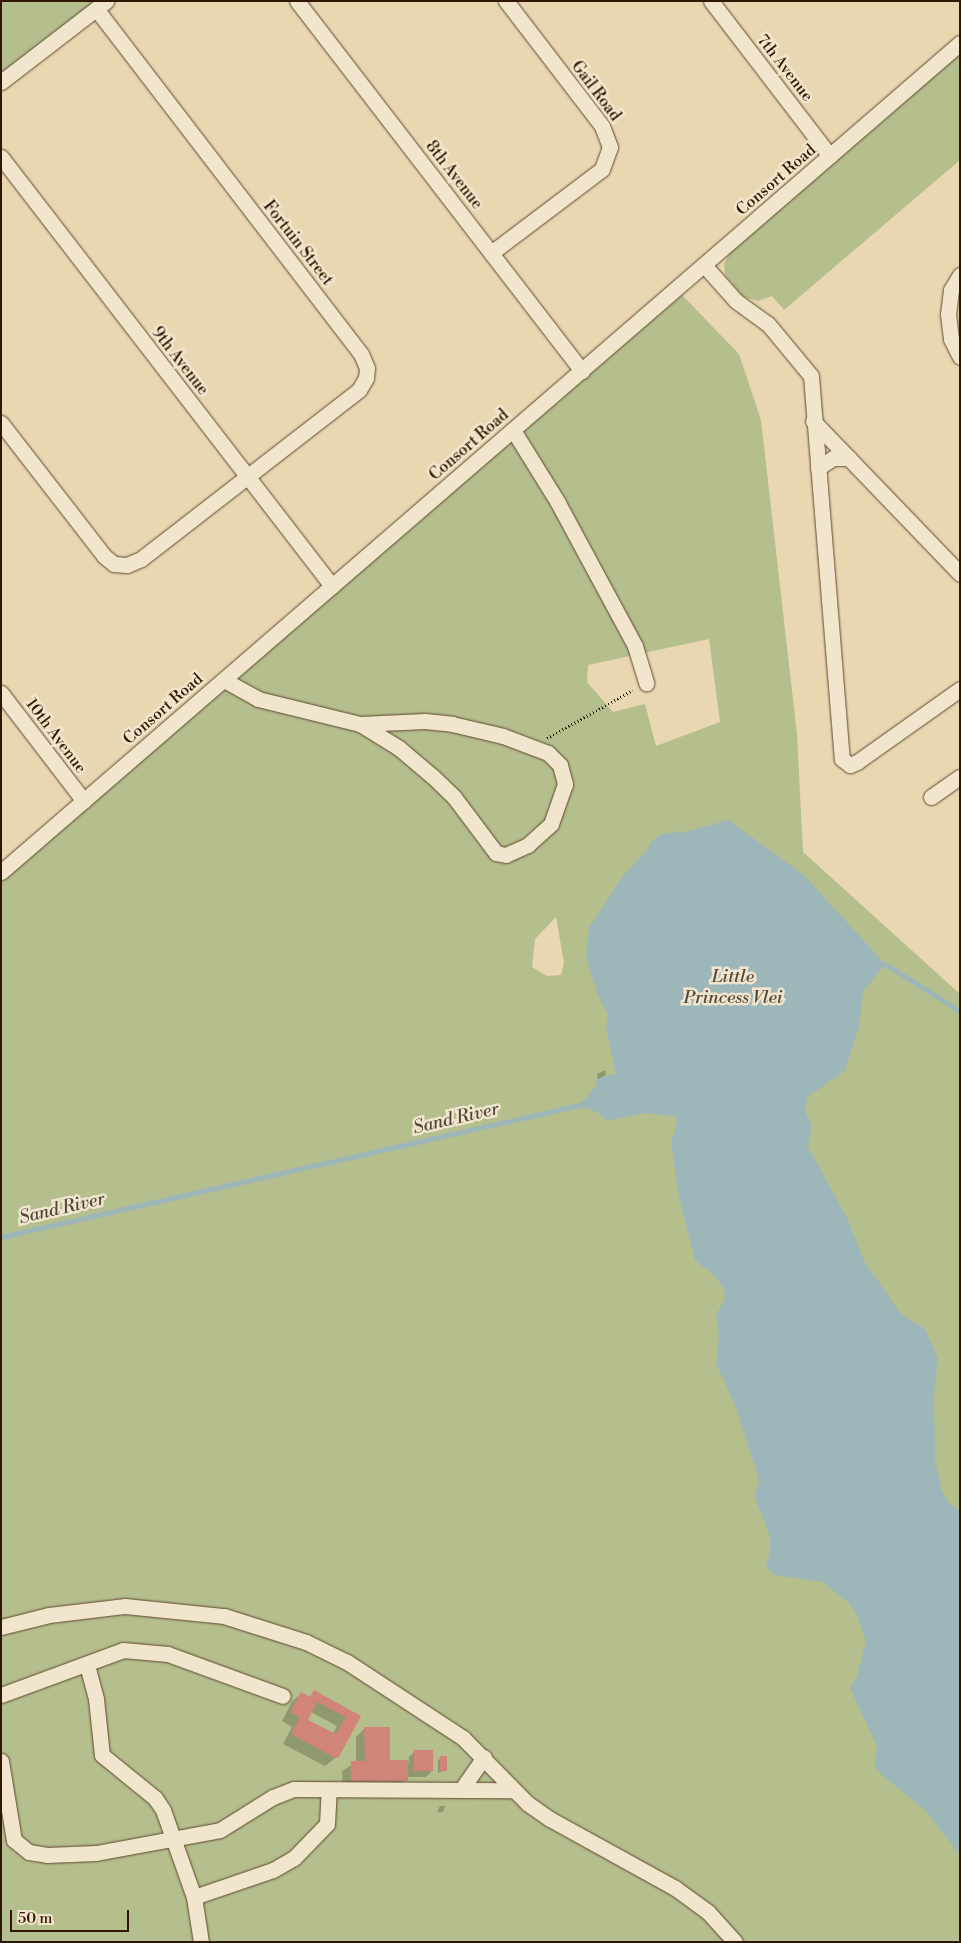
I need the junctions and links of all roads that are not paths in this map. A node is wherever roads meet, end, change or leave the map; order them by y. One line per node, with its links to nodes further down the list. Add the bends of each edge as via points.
1 (297, 1): 9 (street, 8th Avenue)
2 (506, 1): 9 (street, Gail Road, via 602,126 610,147 602,168)
3 (711, 1): 7 (street, 7th Avenue)
4 (101, 5): 6 (street, Fortuin Street); 19 (street, Fortuin Street, via 366,363 366,378 358,390)
5 (960, 43): 7 (street, Consort Road)
6 (1, 82)
7 (830, 156): 10 (street, Consort Road)
8 (1, 157): 19 (street, 9th Avenue)
9 (491, 253): 13 (street, 8th Avenue)
10 (704, 265): 13 (street, Consort Road); 14 (street, via 736,301 768,324 811,376)
11 (960, 275): 12 (street, via 951,290 948,314 951,339)
12 (960, 357)
13 (582, 371): 16 (street, Consort Road)
14 (813, 421): 17 (street); 18 (street)
15 (1, 423): 19 (street, Fortuin Street, via 104,556 120,565 141,559)
16 (514, 430): 21 (street, Consort Road); 23 (street, via 557,501 636,646)
17 (849, 458): 18 (street, via 834,458); 20 (street)
18 (818, 468): 24 (street, via 842,759 850,764 857,762)
19 (246, 475): 21 (street, 9th Avenue)
20 (960, 574)
21 (332, 586): 22 (street, Consort Road)
22 (224, 680): 26 (street, via 265,702); 29 (street, Consort Road)
23 (646, 683)
24 (960, 689)
25 (1, 693): 29 (street, 10th Avenue)
26 (360, 724): 26 (street, via 425,721 452,724 548,753 560,765 565,784 545,833 515,851 499,855 490,848 454,797 432,776 399,748)
27 (960, 776): 28 (street)
28 (931, 797)
29 (84, 801): 30 (street, Consort Road)
30 (1, 872)
31 (1, 1627): 35 (street, via 49,1615 125,1606 224,1616 265,1626 347,1662 431,1715)
32 (87, 1665): 33 (street, via 45,1677); 34 (street, via 123,1650 168,1654); 40 (street, via 96,1699 102,1755 155,1798)
33 (1, 1695)
34 (284, 1696)
35 (484, 1757): 38 (street); 39 (street)
36 (1, 1761): 40 (street, via 11,1832 14,1840 29,1852 67,1856)
37 (329, 1790): 38 (street); 40 (street, via 303,1789 280,1793 220,1830); 41 (street, via 327,1824 294,1858 273,1870)
38 (461, 1790): 39 (street)
39 (513, 1790): 43 (street, via 550,1819 675,1888 708,1912)
40 (175, 1840): 41 (street)
41 (194, 1897): 42 (street)
42 (201, 1942)
43 (735, 1942)

